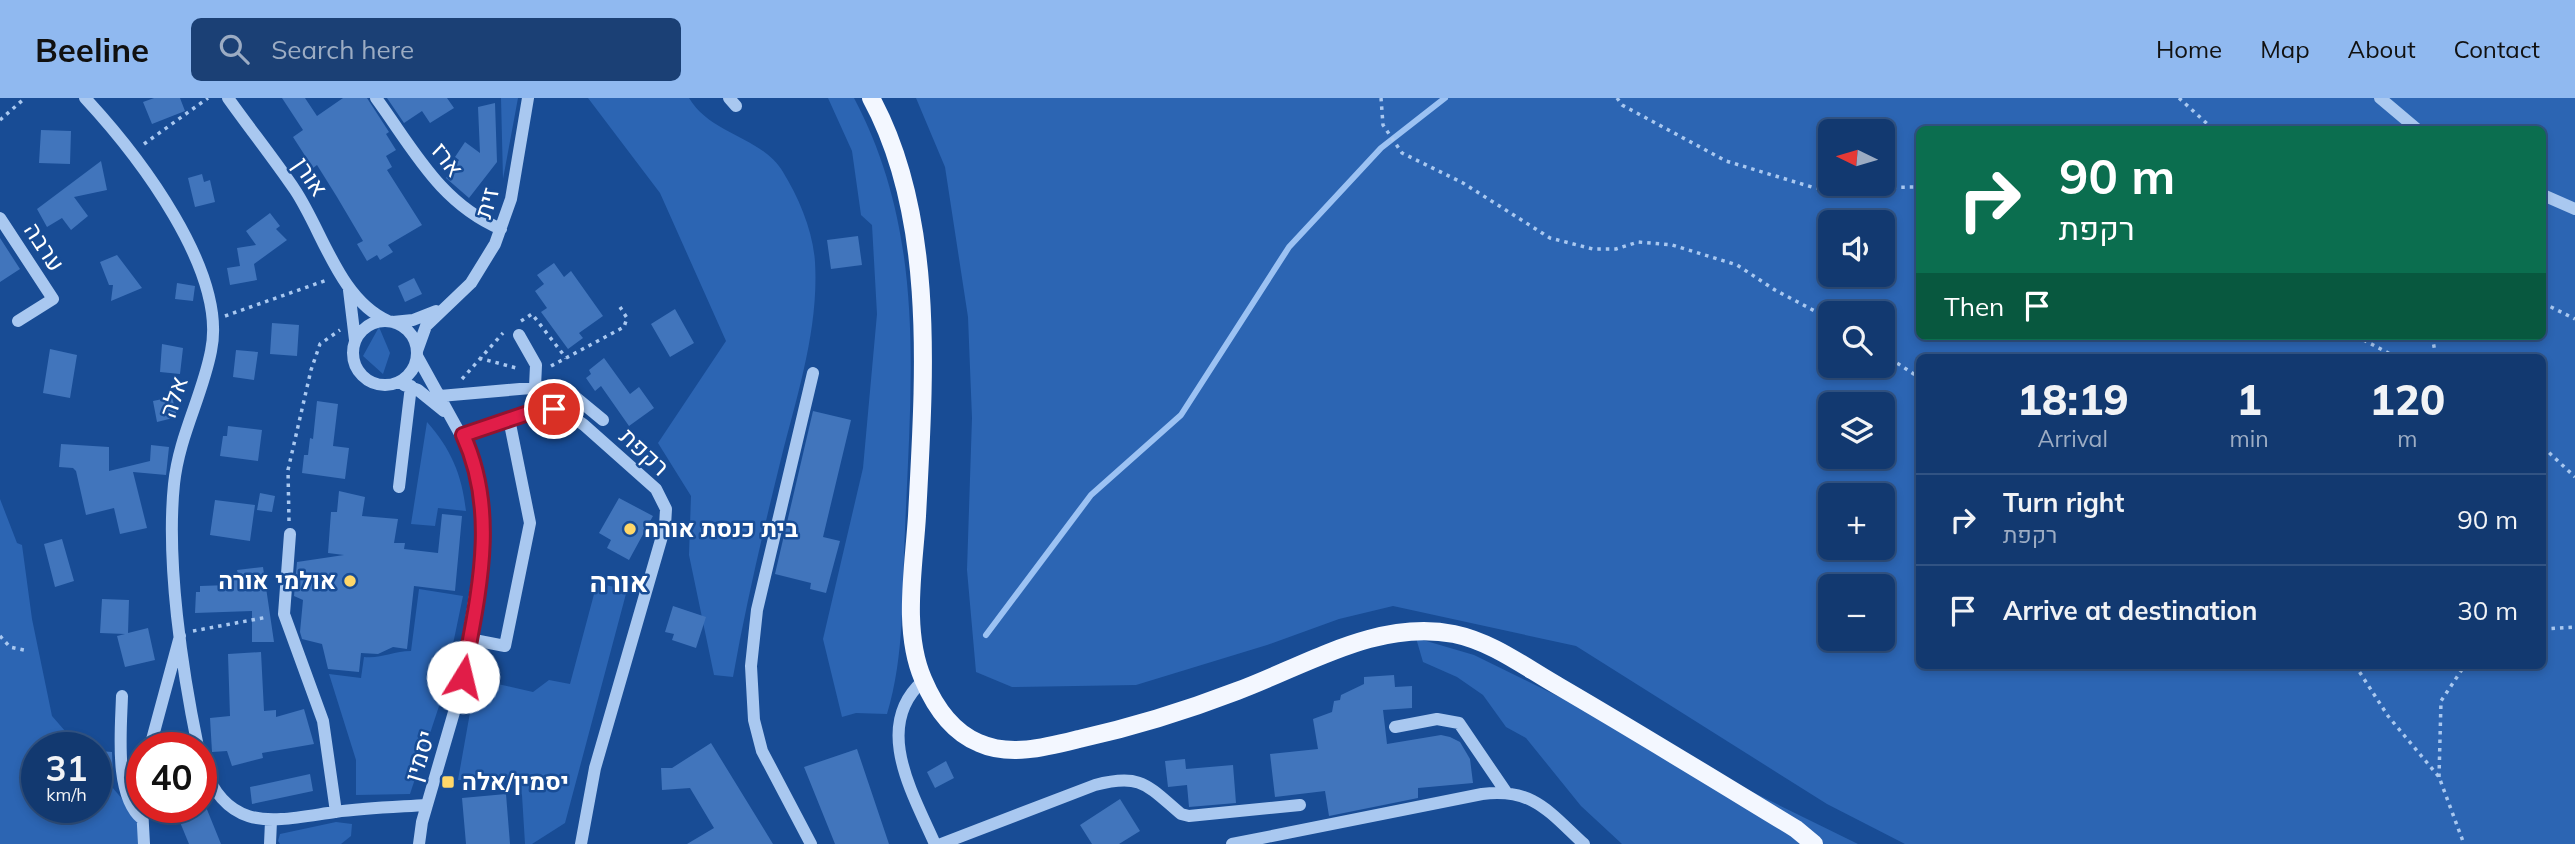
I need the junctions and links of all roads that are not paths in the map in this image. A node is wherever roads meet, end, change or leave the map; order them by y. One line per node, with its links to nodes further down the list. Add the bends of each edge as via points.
1 (85, 98): 29 (street, אלה, via 132,152 198,263 214,320 211,354 186,425 174,481 171,538)
2 (228, 98): 12 (street, אורן, via 296,191)
3 (376, 98): 11 (street, ארז, via 441,189 467,212)
4 (528, 98): 11 (street, זית, via 515,183)
5 (871, 98): 31 (main road, via 908,204 920,287 912,631)
6 (2380, 98): 7 (street)
7 (2413, 126)
8 (2546, 196): 9 (street)
9 (2575, 209)
10 (0, 218): 14 (street, ערבה, via 53,299)
11 (501, 229): 13 (street, זית, via 480,270)
12 (345, 280): 15 (street, אורן, via 369,310); 17 (street, אורן)
13 (448, 305): 15 (street, זית, via 423,317); 18 (street, זית, via 426,326)
14 (18, 321)
15 (390, 321): 17 (street, via 368,325); 18 (street, via 410,332)
16 (519, 335): 20 (street)
17 (355, 340): 21 (street, via 353,360 364,377 382,385)
18 (417, 353): 21 (street, via 412,370); 23 (street, יסמין)
19 (813, 373): 48 (street, via 759,602 751,666 754,720 762,751)
20 (536, 376): 23 (street); 25 (street, via 562,388)
21 (397, 383): 22 (street, יסמין)
22 (411, 386): 26 (street, יסמין, via 437,404); 27 (street)
23 (440, 396): 26 (street, יסמין)
24 (509, 419): 26 (street, רקפת); 30 (street, via 530,523 505,646); 47 (street, רקפת, via 544,409 564,411 653,486 666,509 665,526 595,768)
25 (604, 420)
26 (463, 435): 30 (street, יסמין, via 478,472 484,515)
27 (399, 487)
28 (290, 534): 41 (street, via 284,614 325,730)
29 (181, 634): 34 (street); 35 (street, אלה)
30 (469, 639): 39 (street, יסמין, via 454,716)
31 (923, 681): 49 (street, via 902,705 899,743 906,780); 53 (main road, via 948,721 968,738 995,748 1028,749 1191,709 1374,637 1416,630 1454,634 1483,643 1623,723)
32 (122, 696): 36 (street, via 121,758)
33 (1395, 727): 37 (street, via 1437,719 1459,723)
34 (154, 732)
35 (196, 732)
36 (126, 786)
37 (1506, 792): 51 (street); 52 (street, via 1533,799)
38 (217, 793): 42 (street, via 249,817)
39 (427, 804): 41 (street); 46 (street, יסמין)
40 (1300, 805): 50 (street, via 1189,816 1145,783 1117,779)
41 (336, 812): 42 (street)
42 (271, 821): 45 (street)
43 (143, 823): 44 (street)
44 (144, 844)
45 (271, 844)
46 (419, 844)
47 (581, 844)
48 (811, 844)
49 (935, 844)
50 (941, 844)
51 (1232, 844)
52 (1584, 844)
53 (1814, 844)

